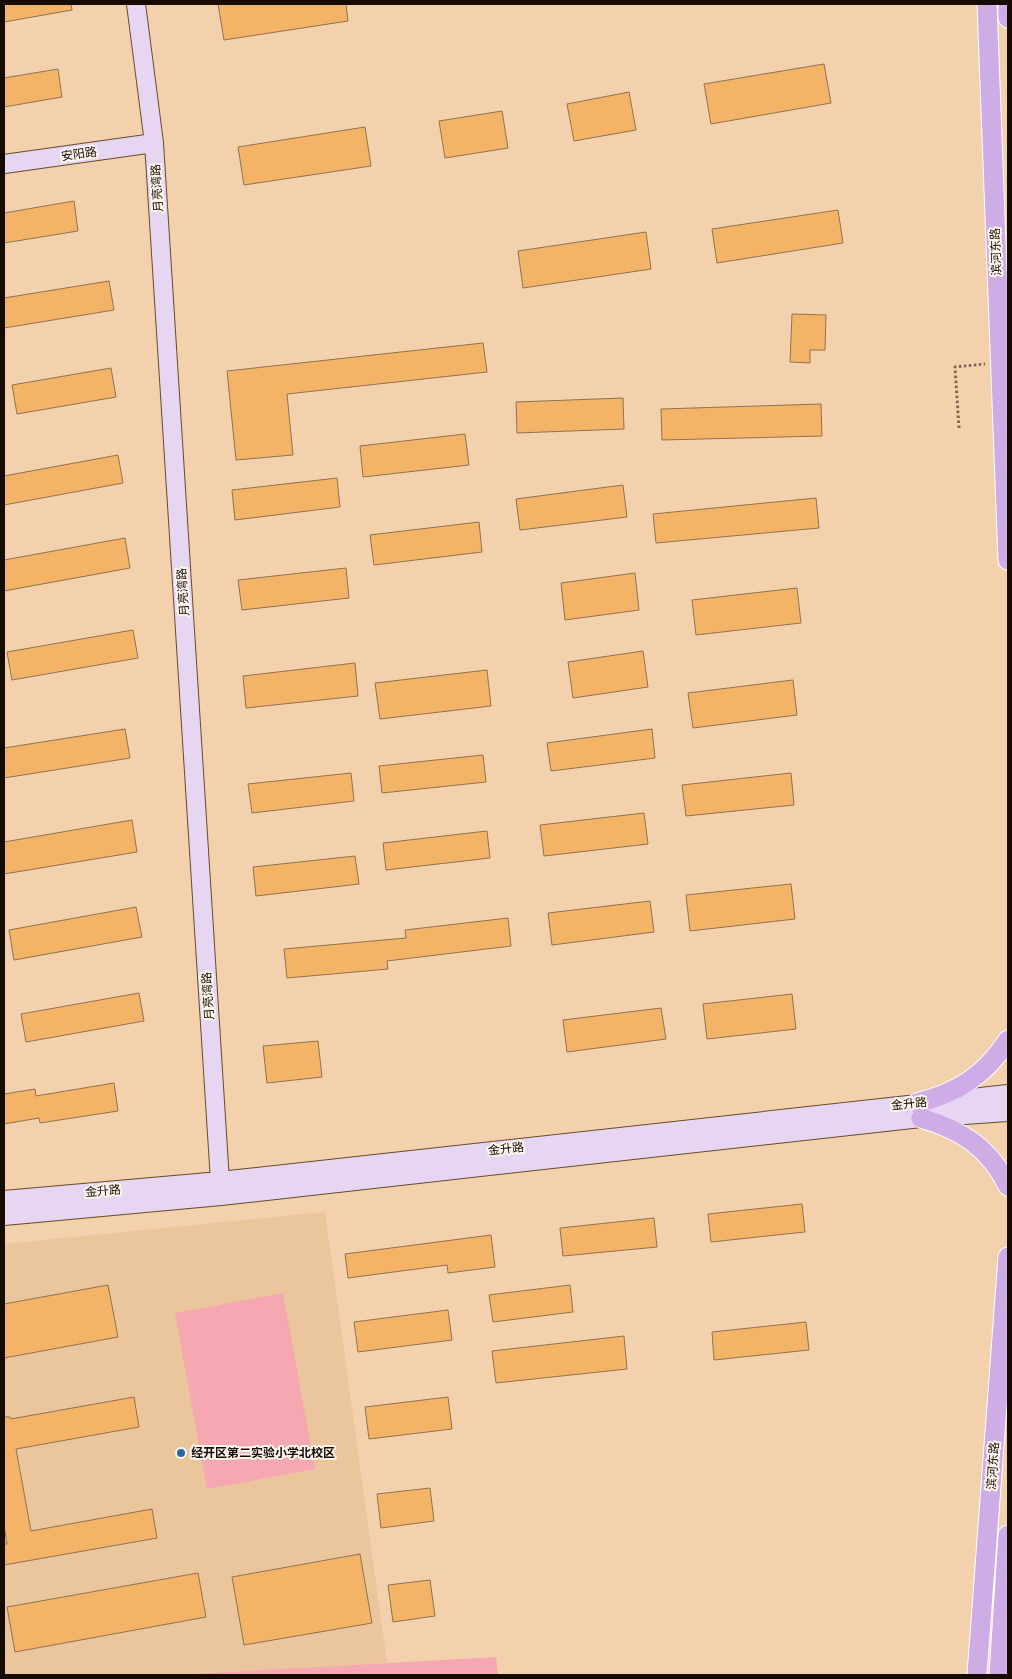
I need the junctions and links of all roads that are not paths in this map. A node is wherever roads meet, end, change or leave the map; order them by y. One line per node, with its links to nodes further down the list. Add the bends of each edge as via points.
1 (136, 4): 5 (main road, 月亮湾路)
2 (987, 4): 7 (main road, 滨河东路)
3 (1008, 4): 4 (main road)
4 (1008, 18)
5 (154, 143): 6 (main road, 安阳路); 12 (main road, 月亮湾路)
6 (4, 164)
7 (1008, 560)
8 (1008, 1040): 10 (main road, via 980,1074)
9 (1008, 1094): 10 (main road, 金升路)
10 (919, 1110): 11 (main road, 金升路); 12 (main road, 金升路); 13 (main road, via 967,1137 986,1153); 15 (main road, 金升路, via 221,1196)
11 (1008, 1112)
12 (220, 1181): 14 (main road, 金升路)
13 (1008, 1186)
14 (4, 1200)
15 (4, 1216)
16 (1008, 1256): 18 (main road, 滨河东路)
17 (1008, 1535): 19 (main road)
18 (977, 1675)
19 (998, 1675)

